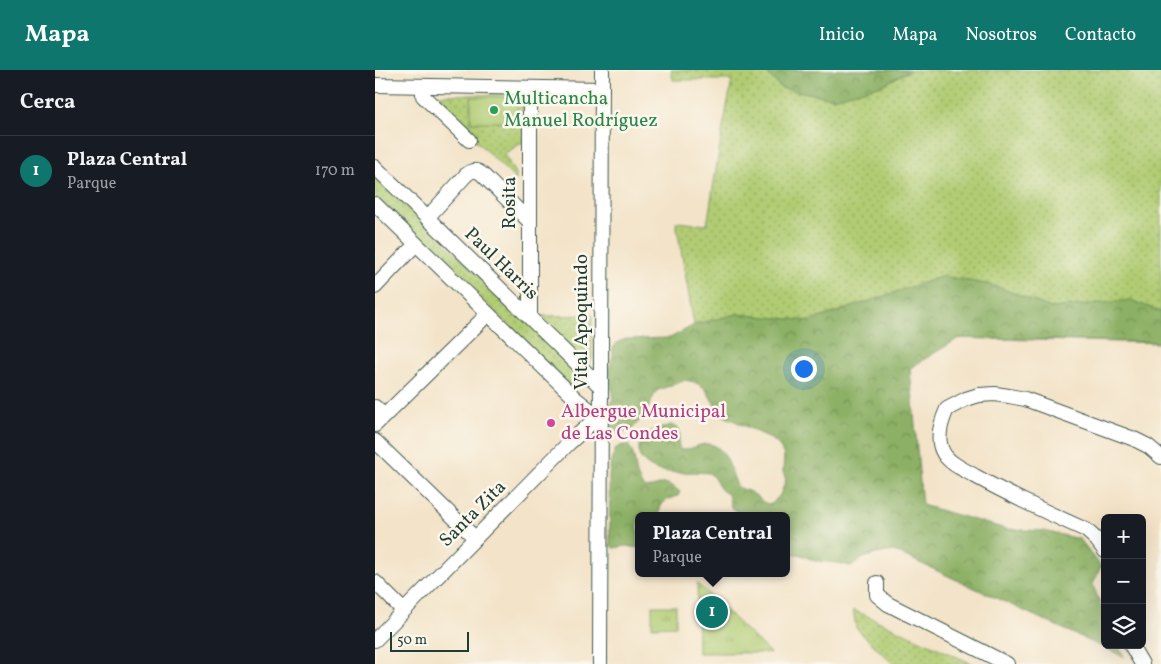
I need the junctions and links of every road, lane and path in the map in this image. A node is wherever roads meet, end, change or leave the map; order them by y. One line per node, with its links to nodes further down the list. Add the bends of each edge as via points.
1 (602, 70): 5 (street, Vital Apoquindo)
2 (375, 85): 3 (street)
3 (423, 86): 4 (street); 6 (street, via 423,96)
4 (530, 88): 5 (street); 10 (street, Rosita)
5 (602, 89): 15 (street, Vital Apoquindo)
6 (469, 140)
7 (375, 168): 9 (street, Paul Harris)
8 (375, 204): 11 (street)
9 (427, 218): 10 (street, via 473,170 483,175); 14 (street, Paul Harris)
10 (529, 221): 14 (street, Rosita)
11 (416, 244): 12 (street); 13 (street)
12 (375, 287)
13 (488, 314): 16 (street); 17 (street)
14 (530, 317): 15 (street, Paul Harris)
15 (601, 387): 17 (street, Vital Apoquindo)
16 (377, 414)
17 (600, 418): 20 (street, Santa Zita, via 583,430); 27 (street, Vital Apoquindo)
18 (375, 441): 20 (street)
19 (1161, 457): 21 (street, via 1134,439 1025,399 979,395 947,409 940,432 941,446 952,462 1008,495 1086,530)
20 (475, 538): 24 (street, Santa Zita)
21 (1101, 546)
22 (375, 582): 24 (street)
23 (877, 584): 28 (street, via 877,595 888,604)
24 (403, 610): 25 (street, Santa Zita)
25 (375, 640)
26 (1133, 649): 29 (street)
27 (599, 664)
28 (1007, 664)
29 (1142, 664)

